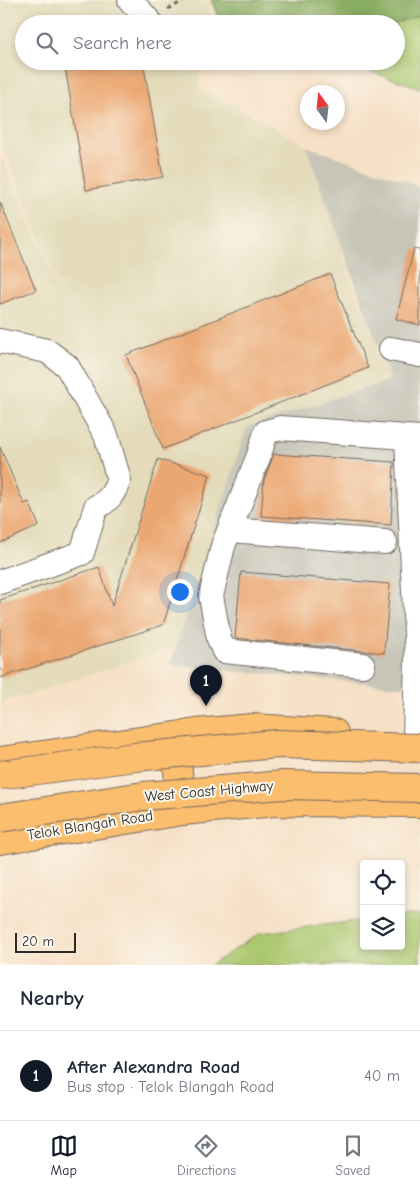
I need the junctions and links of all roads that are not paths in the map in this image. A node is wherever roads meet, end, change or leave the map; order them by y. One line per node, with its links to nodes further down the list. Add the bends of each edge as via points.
1 (130, 0): 2 (street)
2 (144, 15)
3 (0, 341): 9 (street, via 48,351 67,366 106,435 119,480 106,503 96,507 82,553)
4 (391, 349): 5 (street)
5 (420, 355)
6 (414, 438): 7 (street, via 280,428 266,432); 12 (street)
7 (230, 530): 8 (street); 10 (street, via 219,558 211,596 224,651)
8 (385, 542)
9 (0, 582)
10 (363, 665)
11 (196, 733): 12 (main road, via 252,728); 13 (main road); 17 (main road, via 177,764)
12 (418, 741): 14 (main road, bridge, via 277,744 135,757)
13 (0, 761)
14 (0, 775)
15 (420, 788): 18 (main road, West Coast Highway, bridge, via 284,785 142,796)
16 (420, 803): 17 (main road, Telok Blangah Road, via 275,802)
17 (183, 811): 19 (main road, Telok Blangah Road)
18 (0, 818)
19 (0, 840)

